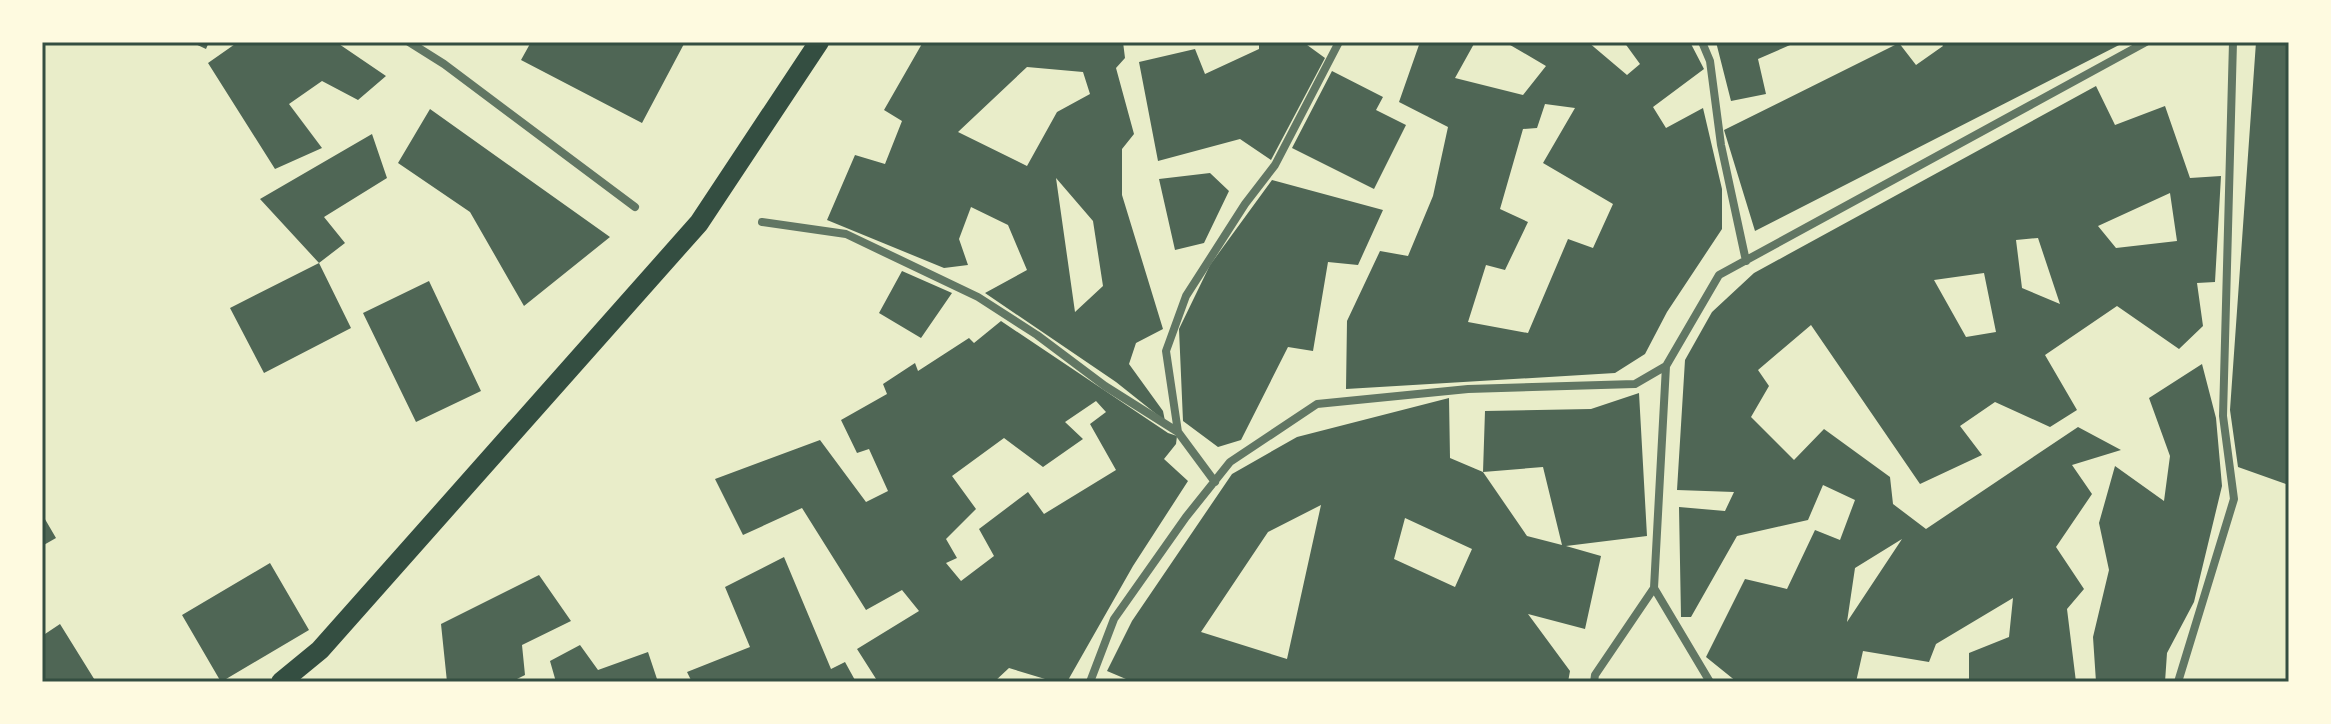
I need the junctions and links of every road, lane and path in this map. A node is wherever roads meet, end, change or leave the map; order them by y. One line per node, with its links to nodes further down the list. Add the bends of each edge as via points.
1 (409, 42): 7 (street)
2 (819, 42): 15 (main road, via 699,223 320,650)
3 (1339, 42): 11 (street, via 1275,165 1186,296 1166,351)
4 (1702, 42): 9 (street, via 1710,61 1721,145)
5 (2146, 42): 9 (street)
6 (2233, 42): 18 (street, via 2223,416 2234,499)
7 (635, 207)
8 (762, 222): 11 (street, via 846,234 978,297)
9 (1746, 261): 10 (street, via 1719,275)
10 (1666, 366): 12 (street, via 1635,384 1468,389 1317,404 1230,462); 13 (street)
11 (1178, 432): 12 (street)
12 (1215, 482): 14 (street, via 1114,619)
13 (1654, 588): 16 (street); 17 (street)
14 (1092, 681)
15 (281, 682)
16 (1594, 682)
17 (1710, 682)
18 (2178, 682)

